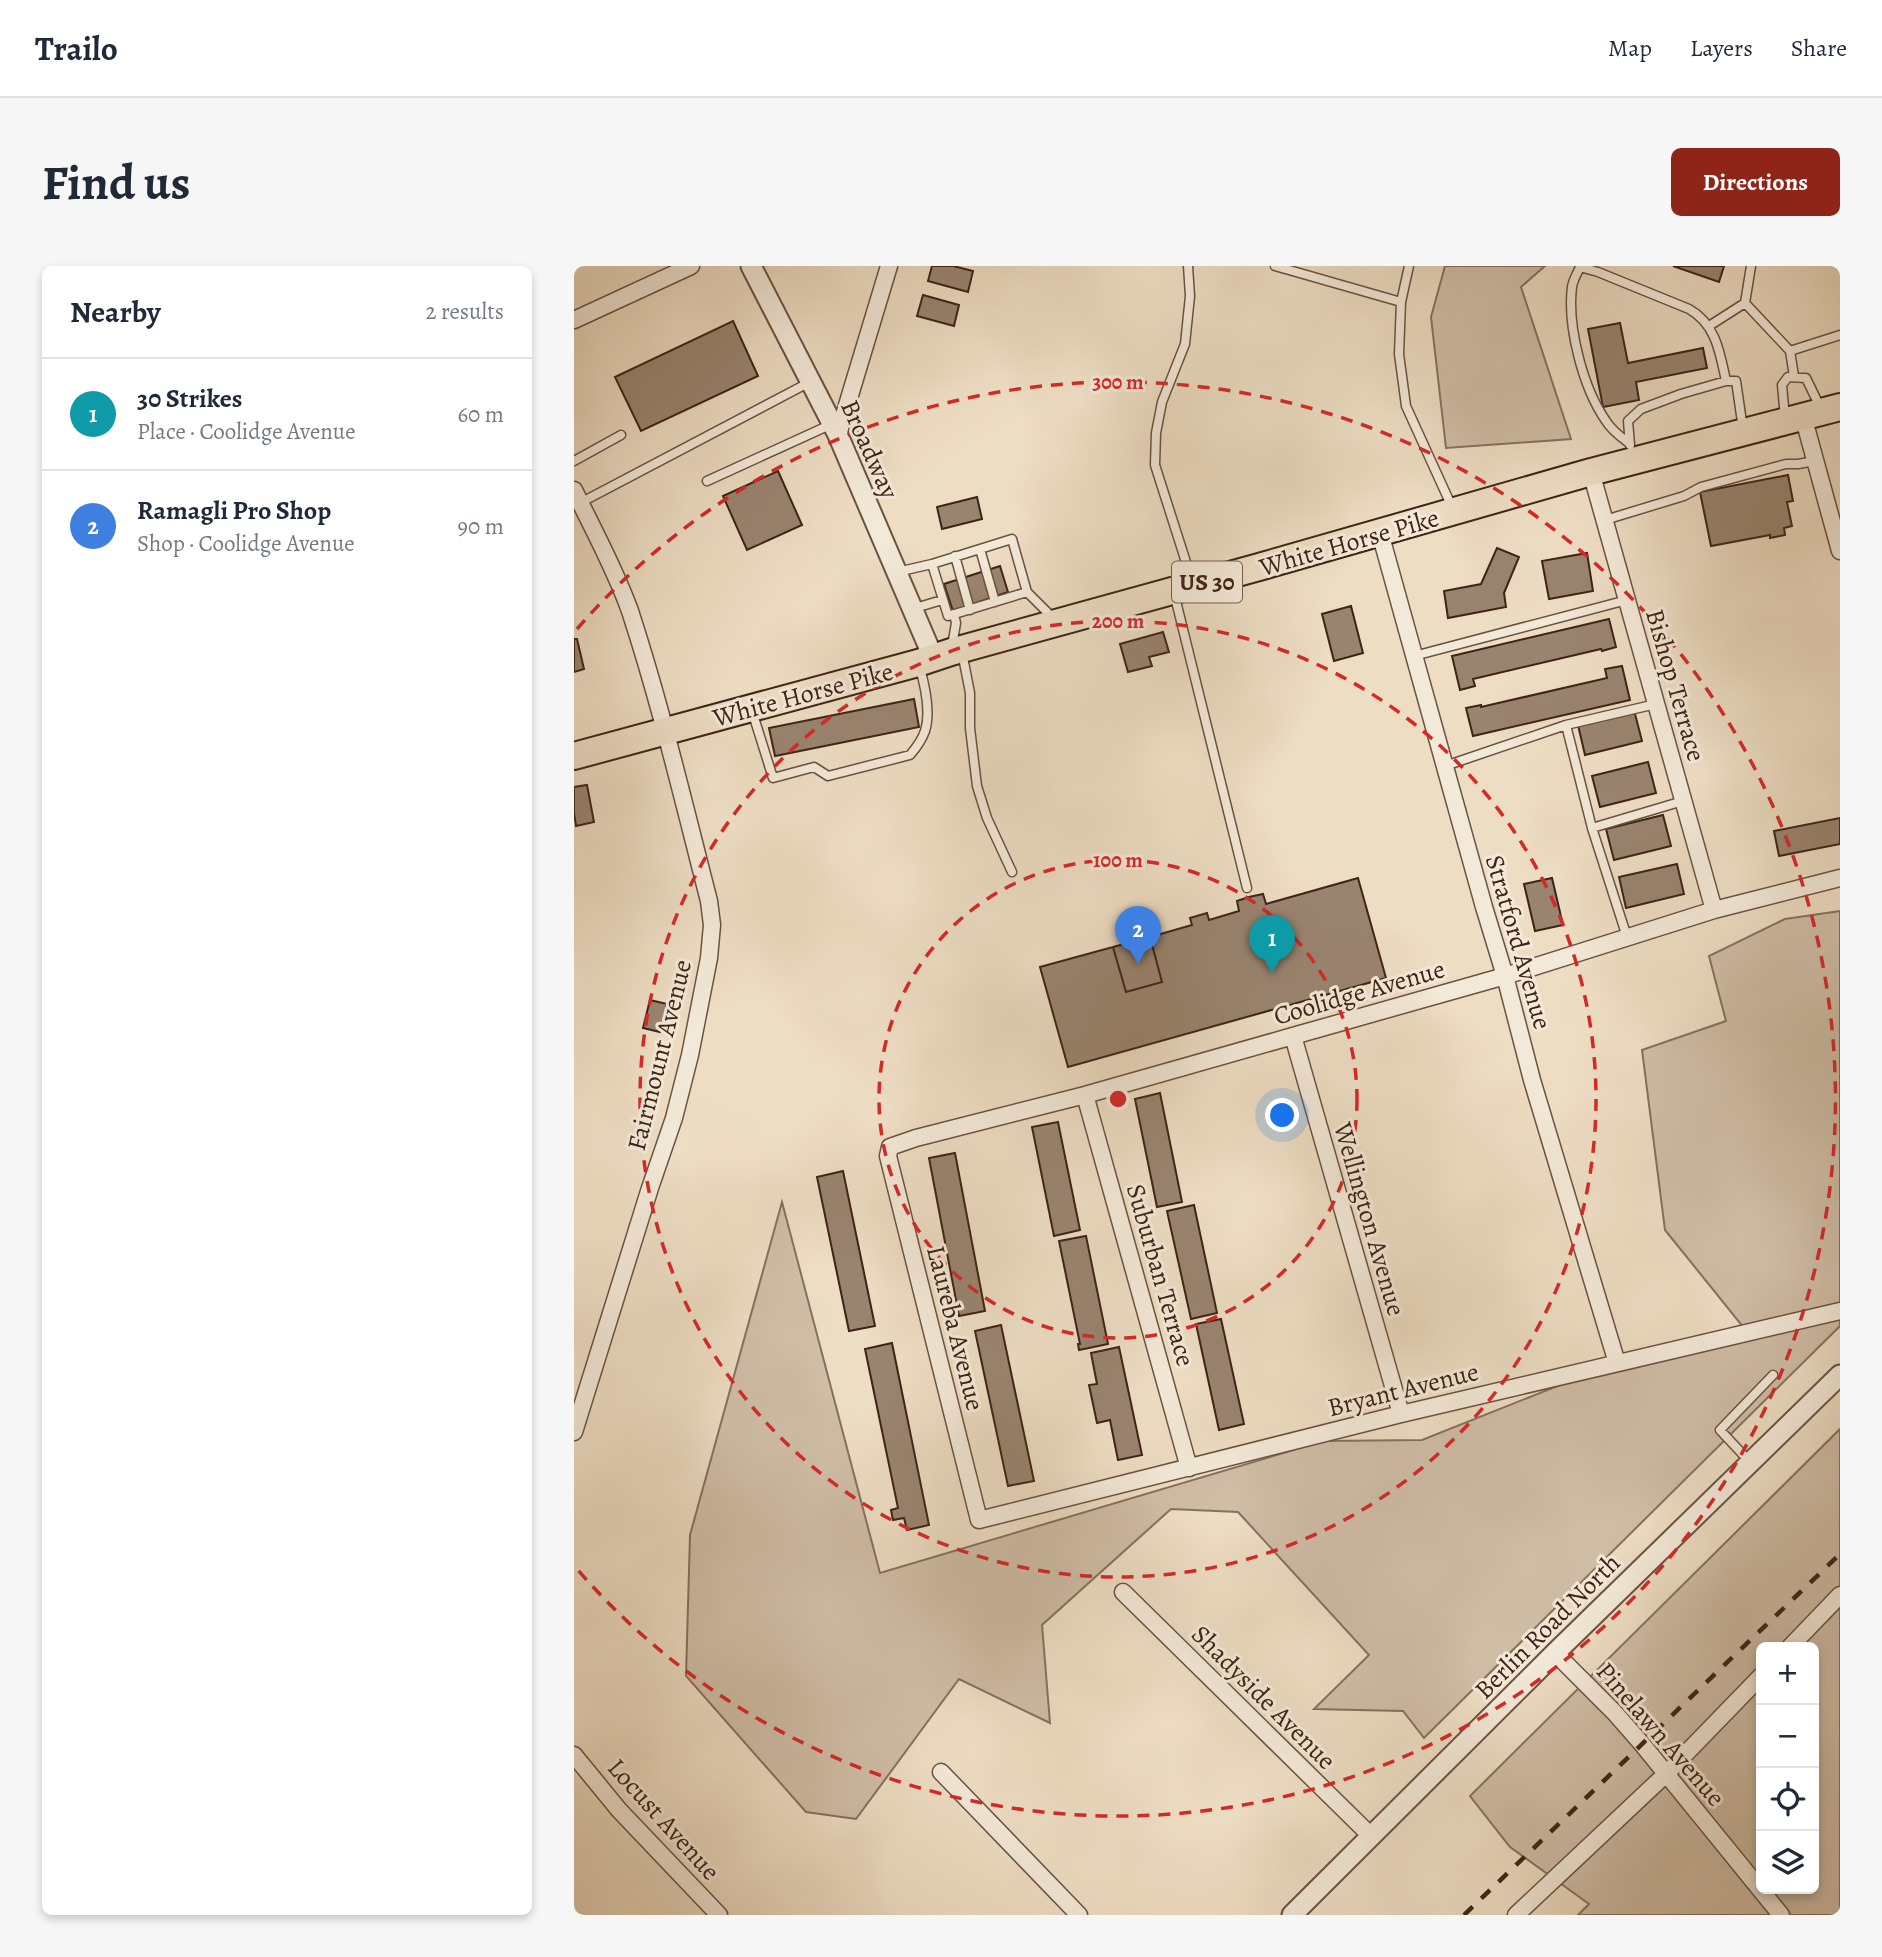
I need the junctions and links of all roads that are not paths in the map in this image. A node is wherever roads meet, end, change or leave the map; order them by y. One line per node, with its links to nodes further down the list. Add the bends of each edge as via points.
1 (691, 266): 11 (street)
2 (751, 266): 17 (street, Broadway)
3 (889, 266): 19 (street)
4 (1188, 266): 36 (lane, via 1185,344 1162,402 1156,433 1155,465 1193,585)
5 (1275, 266): 9 (lane)
6 (1409, 266): 9 (lane)
7 (1751, 266): 10 (lane)
8 (1580, 267): 12 (lane, via 1689,309); 22 (lane, via 1572,284 1575,343 1595,402)
9 (1401, 302): 28 (lane, via 1399,354 1406,406)
10 (1745, 303): 12 (lane); 14 (lane)
11 (574, 320)
12 (1709, 326): 16 (lane, via 1718,343)
13 (1840, 335): 14 (lane)
14 (1790, 351): 15 (lane)
15 (1794, 376): 18 (lane, via 1806,378); 18 (lane, via 1782,385)
16 (1726, 381): 20 (lane, via 1736,381); 22 (lane, via 1641,409 1628,422)
17 (810, 382): 19 (street, Broadway); 27 (lane)
18 (1812, 414): 20 (highway, White Horse Pike / US 30); 24 (street)
19 (835, 430): 26 (lane); 35 (street, Broadway)
20 (1743, 432): 22 (highway, White Horse Pike / US 30)
21 (621, 435): 23 (lane)
22 (1632, 452): 25 (highway, White Horse Pike / US 30)
23 (574, 461)
24 (1815, 461): 29 (lane, via 1701,486 1684,496); 32 (street)
25 (1591, 472): 28 (highway, White Horse Pike / US 30); 29 (street, Bishop Terrace)
26 (707, 481)
27 (577, 496): 50 (street, Fairmount Avenue, via 629,609)
28 (1454, 512): 30 (highway, White Horse Pike / US 30)
29 (1605, 520): 39 (street, Bishop Terrace)
30 (1380, 533): 36 (highway, White Horse Pike / US 30); 46 (street, Stratford Avenue)
31 (980, 549): 33 (lane); 37 (lane, via 1012,539); 40 (lane)
32 (1840, 551)
33 (955, 556): 34 (lane); 42 (lane)
34 (932, 564): 35 (lane); 38 (lane)
35 (897, 572): 41 (street, Broadway)
36 (1174, 591): 44 (highway, White Horse Pike / US 30); 57 (lane)
37 (1027, 592): 40 (lane); 44 (lane)
38 (943, 600): 41 (lane); 43 (lane, via 948,616)
39 (1627, 600): 46 (lane); 47 (street, Bishop Terrace)
40 (995, 602): 42 (lane)
41 (912, 609): 45 (street, Broadway)
42 (970, 610): 43 (lane)
43 (954, 614): 45 (lane, via 956,623)
44 (1057, 622): 45 (highway, White Horse Pike / US 30)
45 (941, 655): 48 (highway, White Horse Pike / US 30); 48 (lane, via 922,675 927,720 910,755 828,776 814,767 773,778); 55 (lane, via 970,693 977,786)
46 (1414, 656): 52 (street, Stratford Avenue)
47 (1656, 704): 49 (lane); 53 (street, Bishop Terrace)
48 (751, 708): 50 (highway, White Horse Pike / US 30)
49 (1566, 725): 52 (lane); 54 (lane)
50 (666, 732): 51 (highway, White Horse Pike / US 30); 68 (street, Fairmount Avenue, via 709,901 709,958 674,1118)
51 (574, 756)
52 (1445, 766): 60 (street, Stratford Avenue)
53 (1683, 801): 54 (lane); 58 (street, Bishop Terrace)
54 (1592, 828): 59 (lane)
55 (1012, 872)
56 (1840, 878): 58 (street, Coolidge Avenue)
57 (1247, 888)
58 (1714, 910): 59 (street, Coolidge Avenue)
59 (1627, 937): 60 (street, Coolidge Avenue)
60 (1505, 976): 61 (street, Coolidge Avenue); 65 (street, Stratford Avenue)
61 (1293, 1037): 62 (street, Coolidge Avenue); 69 (street, Wellington Avenue)
62 (1085, 1095): 63 (street, Coolidge Avenue); 72 (street, Suburban Terrace)
63 (890, 1147): 73 (street, Laureba Avenue, via 888,1156)
64 (1840, 1311): 65 (street, Bryant Avenue)
65 (1617, 1363): 69 (street, Bryant Avenue)
66 (1773, 1375): 71 (lane, via 1720,1430)
67 (1840, 1376): 71 (street, Berlin Road North)
68 (579, 1402): 70 (street, Fairmount Avenue)
69 (1401, 1414): 72 (street, Bryant Avenue)
70 (574, 1432)
71 (1750, 1463): 77 (street, Berlin Road North)
72 (1189, 1468): 73 (street, Bryant Avenue)
73 (979, 1520)
74 (1123, 1592): 82 (street, Shadyside Avenue)
75 (1840, 1595): 76 (street)
76 (1795, 1642)
77 (1555, 1653): 81 (street, Pinelawn Avenue); 82 (street, Berlin Road North)
78 (1756, 1681): 81 (street)
79 (574, 1755): 84 (street, Locust Avenue)
80 (941, 1772): 85 (street)
81 (1667, 1773): 86 (street); 87 (street, Pinelawn Avenue)
82 (1371, 1836): 83 (street, Berlin Road North)
83 (1298, 1913)
84 (719, 1915)
85 (1079, 1915)
86 (1516, 1915)
87 (1781, 1915)

